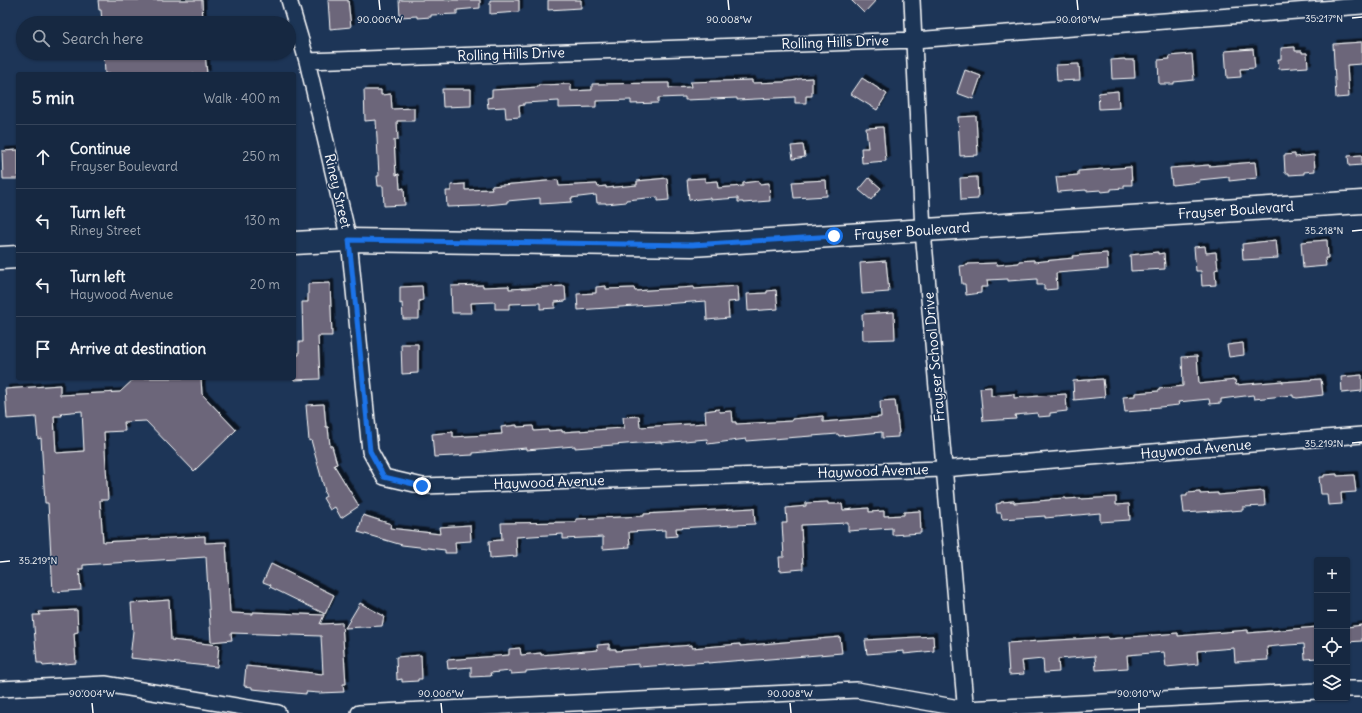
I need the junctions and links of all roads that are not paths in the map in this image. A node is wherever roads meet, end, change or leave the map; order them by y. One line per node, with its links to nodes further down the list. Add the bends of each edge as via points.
1 (289, 0): 4 (street, Riney Street)
2 (912, 0): 6 (street, Frayser School Drive)
3 (1362, 6): 6 (street, Rolling Hills Drive)
4 (293, 16)
5 (296, 25): 7 (street, Riney Street)
6 (914, 40): 7 (street, Rolling Hills Drive); 9 (street, Frayser School Drive)
7 (306, 61): 10 (street, Riney Street)
8 (1362, 202): 9 (main road, Frayser Boulevard)
9 (923, 231): 10 (main road, Frayser Boulevard, via 692,245); 15 (street, Frayser School Drive)
10 (349, 240): 11 (main road, Frayser Boulevard); 16 (street, Riney Street, via 370,451)
11 (296, 243)
12 (16, 257): 13 (main road)
13 (0, 258)
14 (1362, 435): 15 (street, Haywood Avenue)
15 (943, 469): 16 (street, Haywood Avenue, via 422,486); 21 (street, Frayser School Drive)
16 (384, 477)
17 (0, 689): 22 (street, via 105,684)
18 (1350, 689): 19 (street)
19 (1362, 689)
20 (1314, 691): 21 (street)
21 (965, 711): 23 (street, via 857,690)
22 (278, 713)
23 (359, 713)

